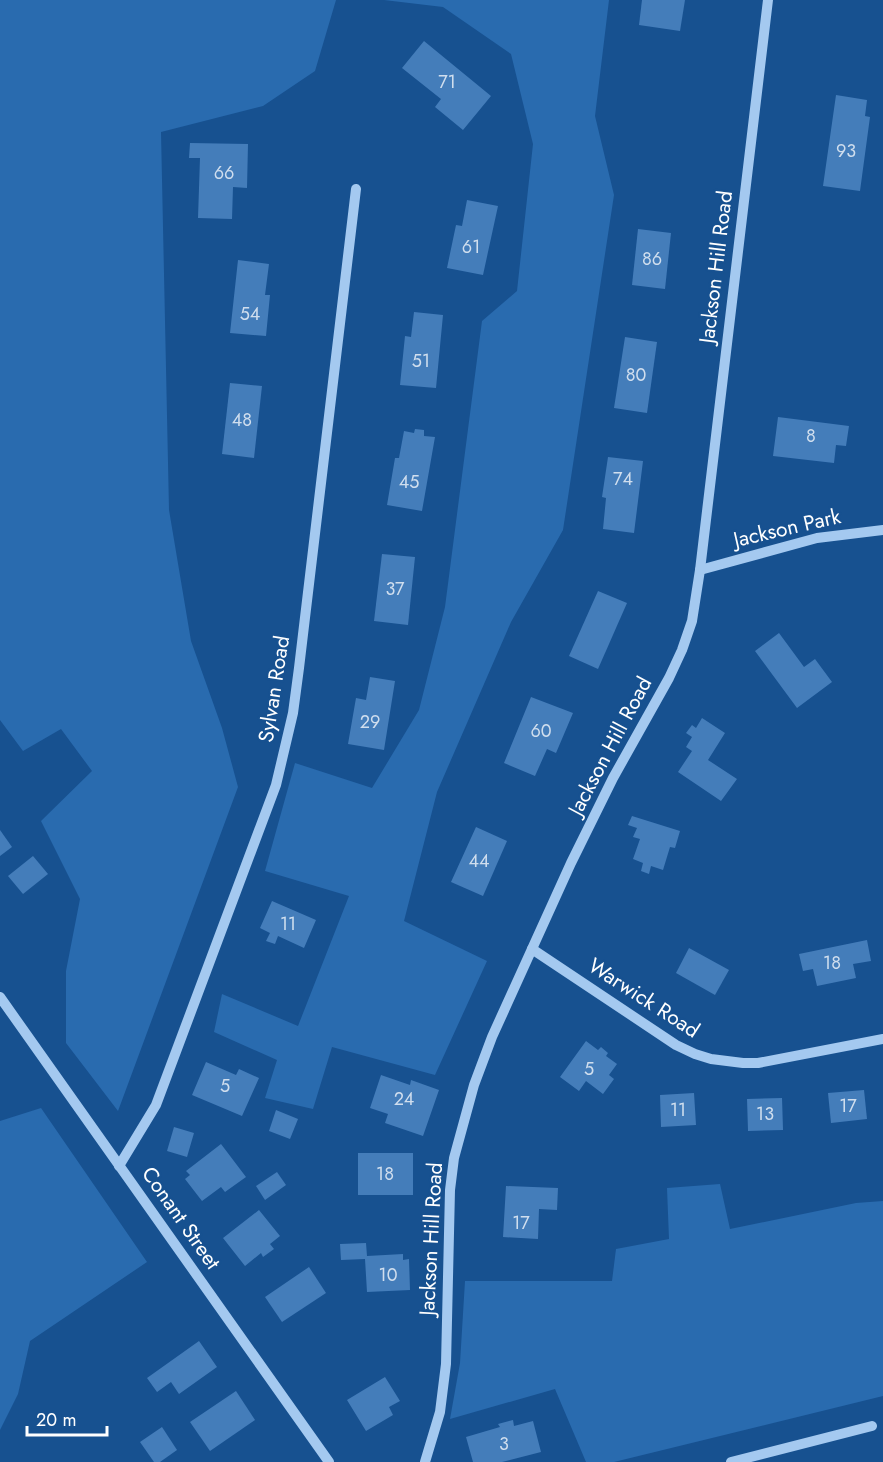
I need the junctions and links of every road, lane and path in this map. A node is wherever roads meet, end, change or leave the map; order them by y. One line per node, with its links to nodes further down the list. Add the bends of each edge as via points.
1 (768, 0): 4 (street, Jackson Hill Road)
2 (356, 189): 8 (street, Sylvan Road, via 299,668 285,750 276,785 156,1105)
3 (883, 530): 4 (street, Jackson Park, via 817,538)
4 (700, 570): 5 (street, Jackson Hill Road, via 692,621 682,650 613,778)
5 (532, 949): 7 (street, Warwick Road, via 676,1045 711,1059 758,1063); 12 (street, Jackson Hill Road, via 474,1085 454,1158 446,1364 440,1412)
6 (0, 997): 8 (street, Conant Street)
7 (883, 1040)
8 (120, 1166): 11 (street, Conant Street)
9 (872, 1426): 10 (street)
10 (751, 1460): 13 (street)
11 (329, 1462)
12 (425, 1462)
13 (731, 1462)

